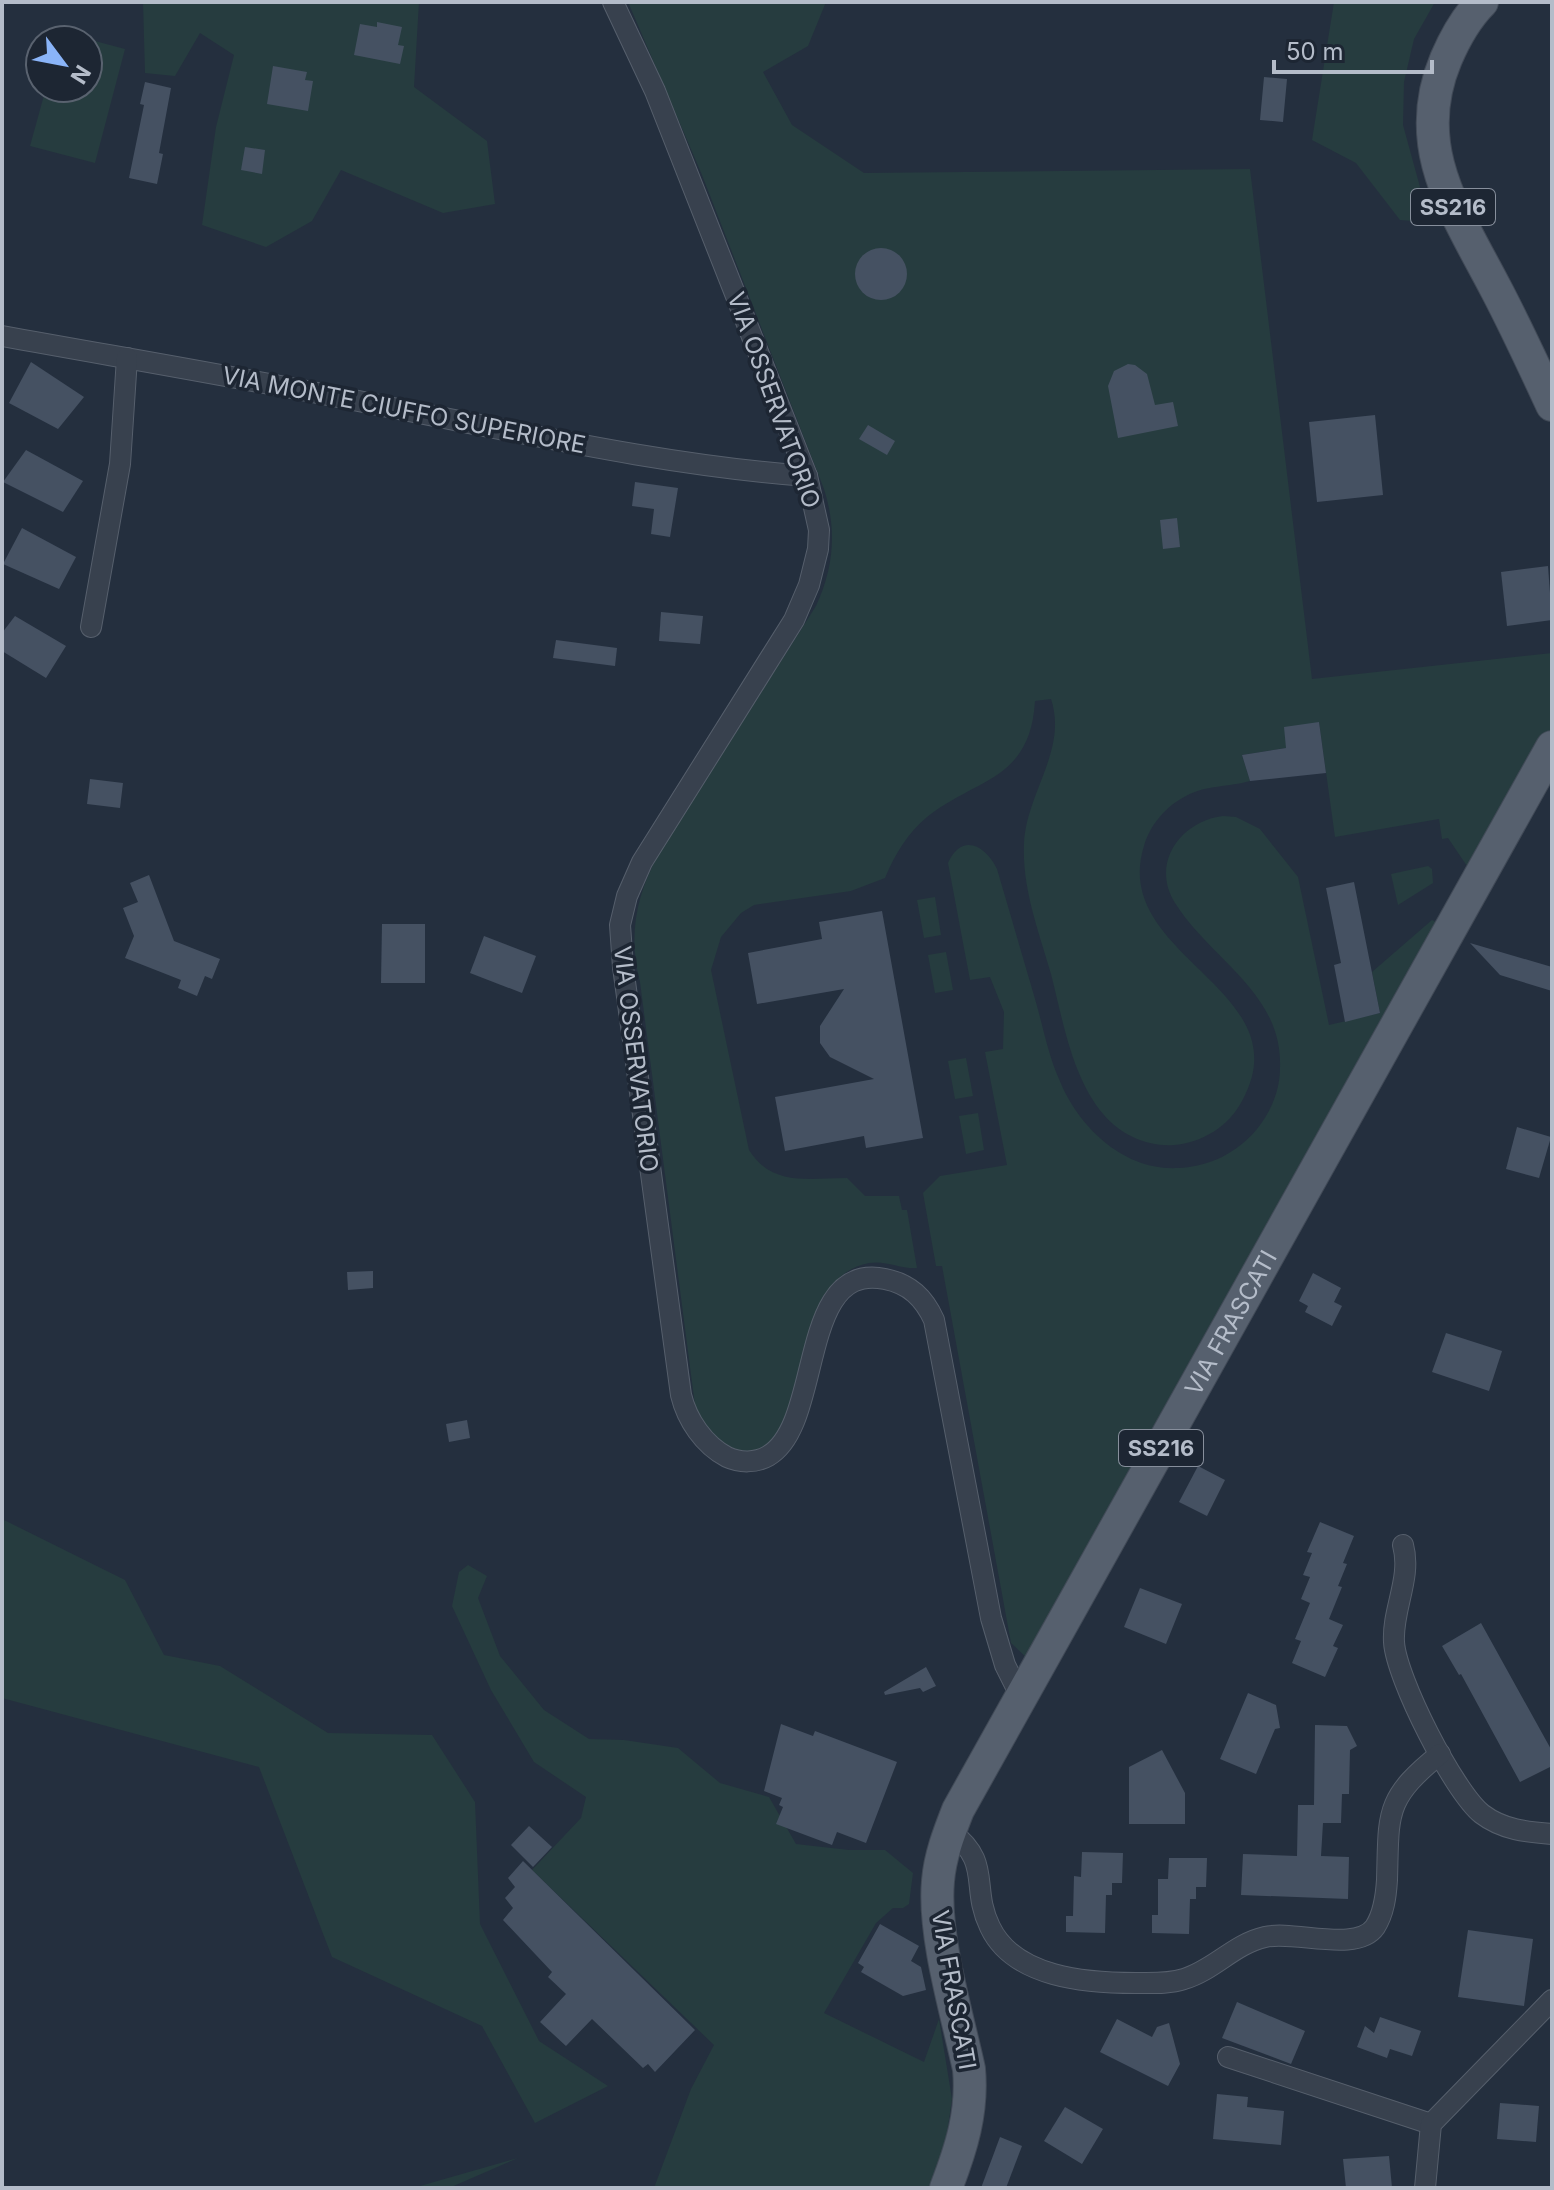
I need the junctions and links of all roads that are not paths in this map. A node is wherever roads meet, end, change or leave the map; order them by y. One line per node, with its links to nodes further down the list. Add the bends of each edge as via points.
1 (613, 2): 6 (street, VIA OSSERVATORIO, via 655,91)
2 (1482, 2): 5 (main road, SS216, via 1461,29 1437,82 1432,114 1436,159 1444,188)
3 (2, 336): 4 (street, VIA MONTE CIUFFO SUPERIORE)
4 (127, 358): 6 (street, VIA MONTE CIUFFO SUPERIORE, via 637,456); 7 (street, via 120,464)
5 (1552, 405)
6 (807, 476): 10 (street, VIA OSSERVATORIO, via 819,530 802,603 654,838 630,887 620,925 681,1395 694,1425 719,1452 735,1460 764,1458 793,1427 821,1326 840,1293 855,1282 878,1278 914,1292 934,1320 991,1618)
7 (91, 627)
8 (1552, 747): 10 (main road, VIA FRASCATI / SS216)
9 (1403, 1545): 11 (street, via 1406,1566 1394,1621 1394,1652)
10 (1022, 1699): 12 (main road, VIA FRASCATI / SS216, via 977,1772)
11 (1440, 1754): 12 (street, via 1409,1782 1392,1810 1385,1903 1371,1933 1358,1940 1263,1937 1178,1981 1070,1979 1012,1953 996,1939 985,1915 974,1854); 13 (street, via 1480,1813 1505,1827)
12 (950, 1831): 17 (main road, VIA FRASCATI / SS216, via 940,1870 938,1911 970,2089 965,2131)
13 (1552, 1834)
14 (1552, 2000): 16 (street)
15 (1228, 2057): 16 (street)
16 (1431, 2124): 18 (street)
17 (946, 2188)
18 (1425, 2188)

